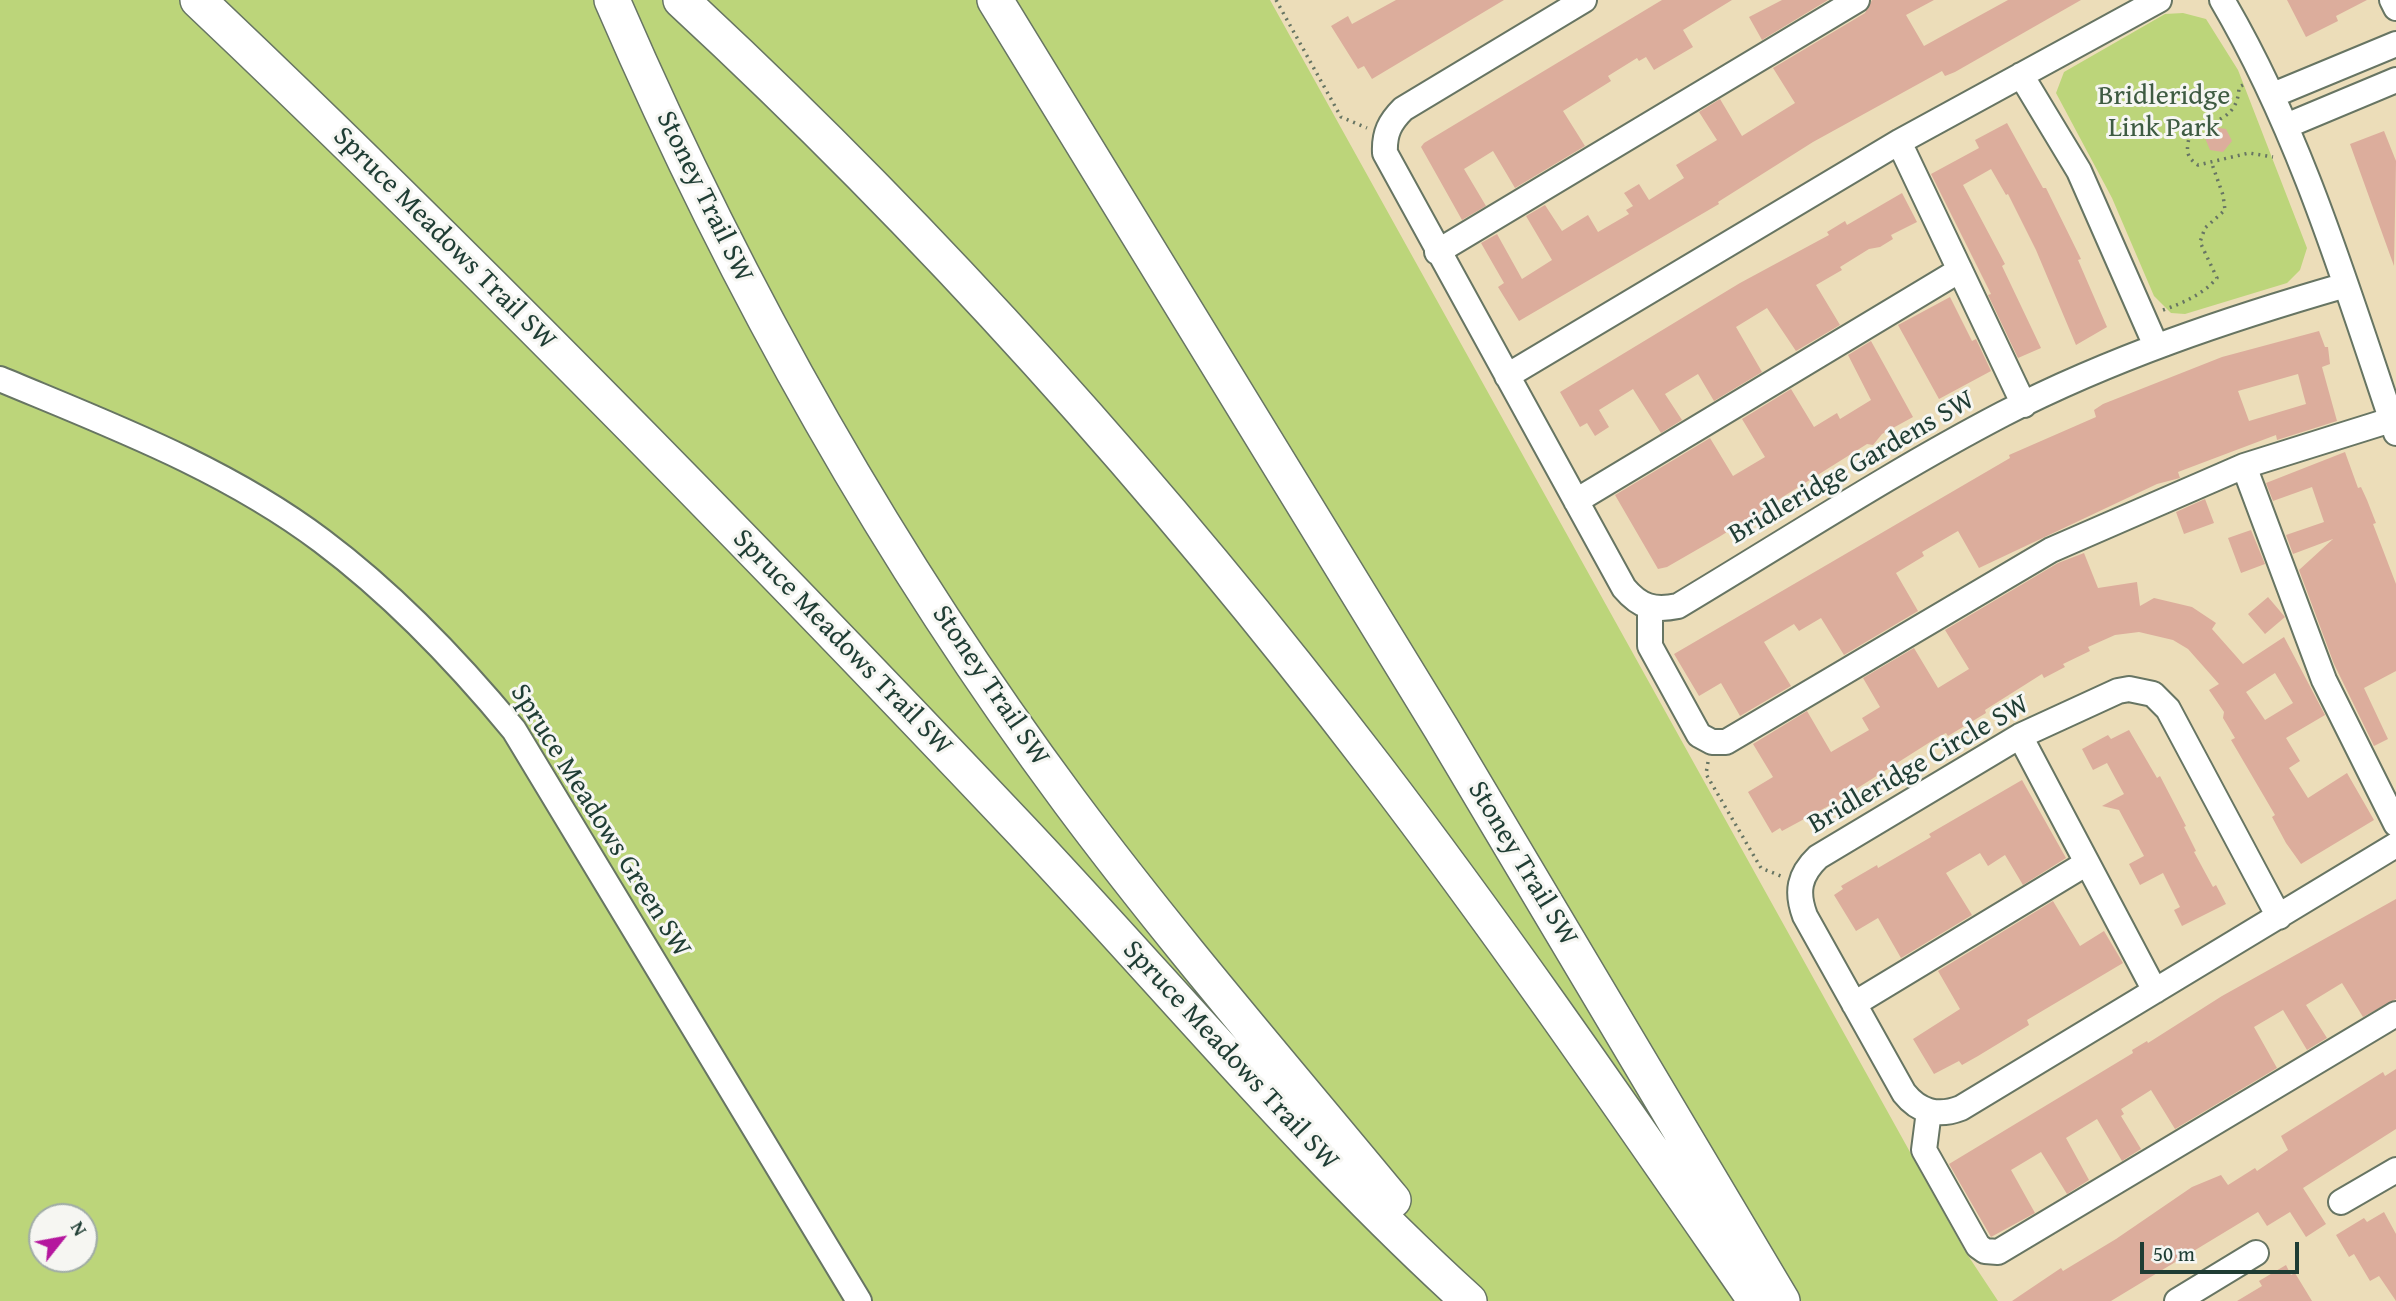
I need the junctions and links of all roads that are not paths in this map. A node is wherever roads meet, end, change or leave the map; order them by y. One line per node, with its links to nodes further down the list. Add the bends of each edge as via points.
1 (198, 0): 42 (highway, Spruce Meadows Trail SW, via 649,444 1074,886 1335,1169)
2 (612, 0): 43 (highway, Stoney Trail SW, via 722,238 847,465 914,573 1060,788 1126,875)
3 (681, 0): 44 (highway, via 908,220 1098,429 1195,544 1376,768 1548,1002)
4 (995, 0): 45 (highway, Stoney Trail SW, via 1441,728)
5 (1584, 0): 17 (street, via 1392,120 1385,134 1388,163)
6 (1857, 0): 17 (street)
7 (2159, 0): 12 (street)
8 (2222, 0): 14 (street)
9 (2392, 0): 10 (street)
10 (2396, 8)
11 (2396, 44): 14 (street)
12 (2021, 75): 16 (street); 20 (street, via 2073,159)
13 (2396, 80): 15 (street)
14 (2268, 85): 15 (street)
15 (2286, 126): 19 (street)
16 (1899, 142): 18 (street); 21 (street)
17 (1437, 252): 21 (street)
18 (1960, 270): 23 (street); 26 (street)
19 (2346, 285): 20 (street, Bridleridge Gardens SW); 24 (street)
20 (2155, 346): 23 (street, Bridleridge Gardens SW)
21 (1507, 376): 26 (street)
22 (0, 379): 41 (street, Spruce Meadows Green SW, via 160,447 271,507 373,583 464,670 514,730)
23 (2024, 405): 27 (street, Bridleridge Gardens SW, via 1678,606)
24 (2394, 427): 25 (street)
25 (2244, 466): 27 (street, via 2051,550 1732,740 1712,742 1699,735 1650,646); 29 (street, via 2324,680)
26 (1576, 501): 27 (street, via 1624,588)
27 (1650, 607)
28 (2020, 736): 31 (street); 32 (street, Bridleridge Circle SW, via 2118,691 2153,694 2168,709); 34 (street, Bridleridge Circle SW, via 1807,867 1799,899)
29 (2396, 824)
30 (2396, 845): 32 (street)
31 (2087, 863): 33 (street); 34 (street)
32 (2280, 916): 33 (street)
33 (2155, 991): 36 (street, via 1961,1108)
34 (1854, 1004): 36 (street, via 1904,1093)
35 (2396, 1014): 36 (street, via 1998,1252 1978,1246 1932,1167 1924,1150)
36 (1929, 1111)
37 (2396, 1170): 38 (street)
38 (2341, 1202)
39 (2256, 1254): 40 (street)
40 (2192, 1297)
41 (859, 1301)
42 (1469, 1301)
43 (1477, 1301)
44 (1756, 1301)
45 (1782, 1301)

